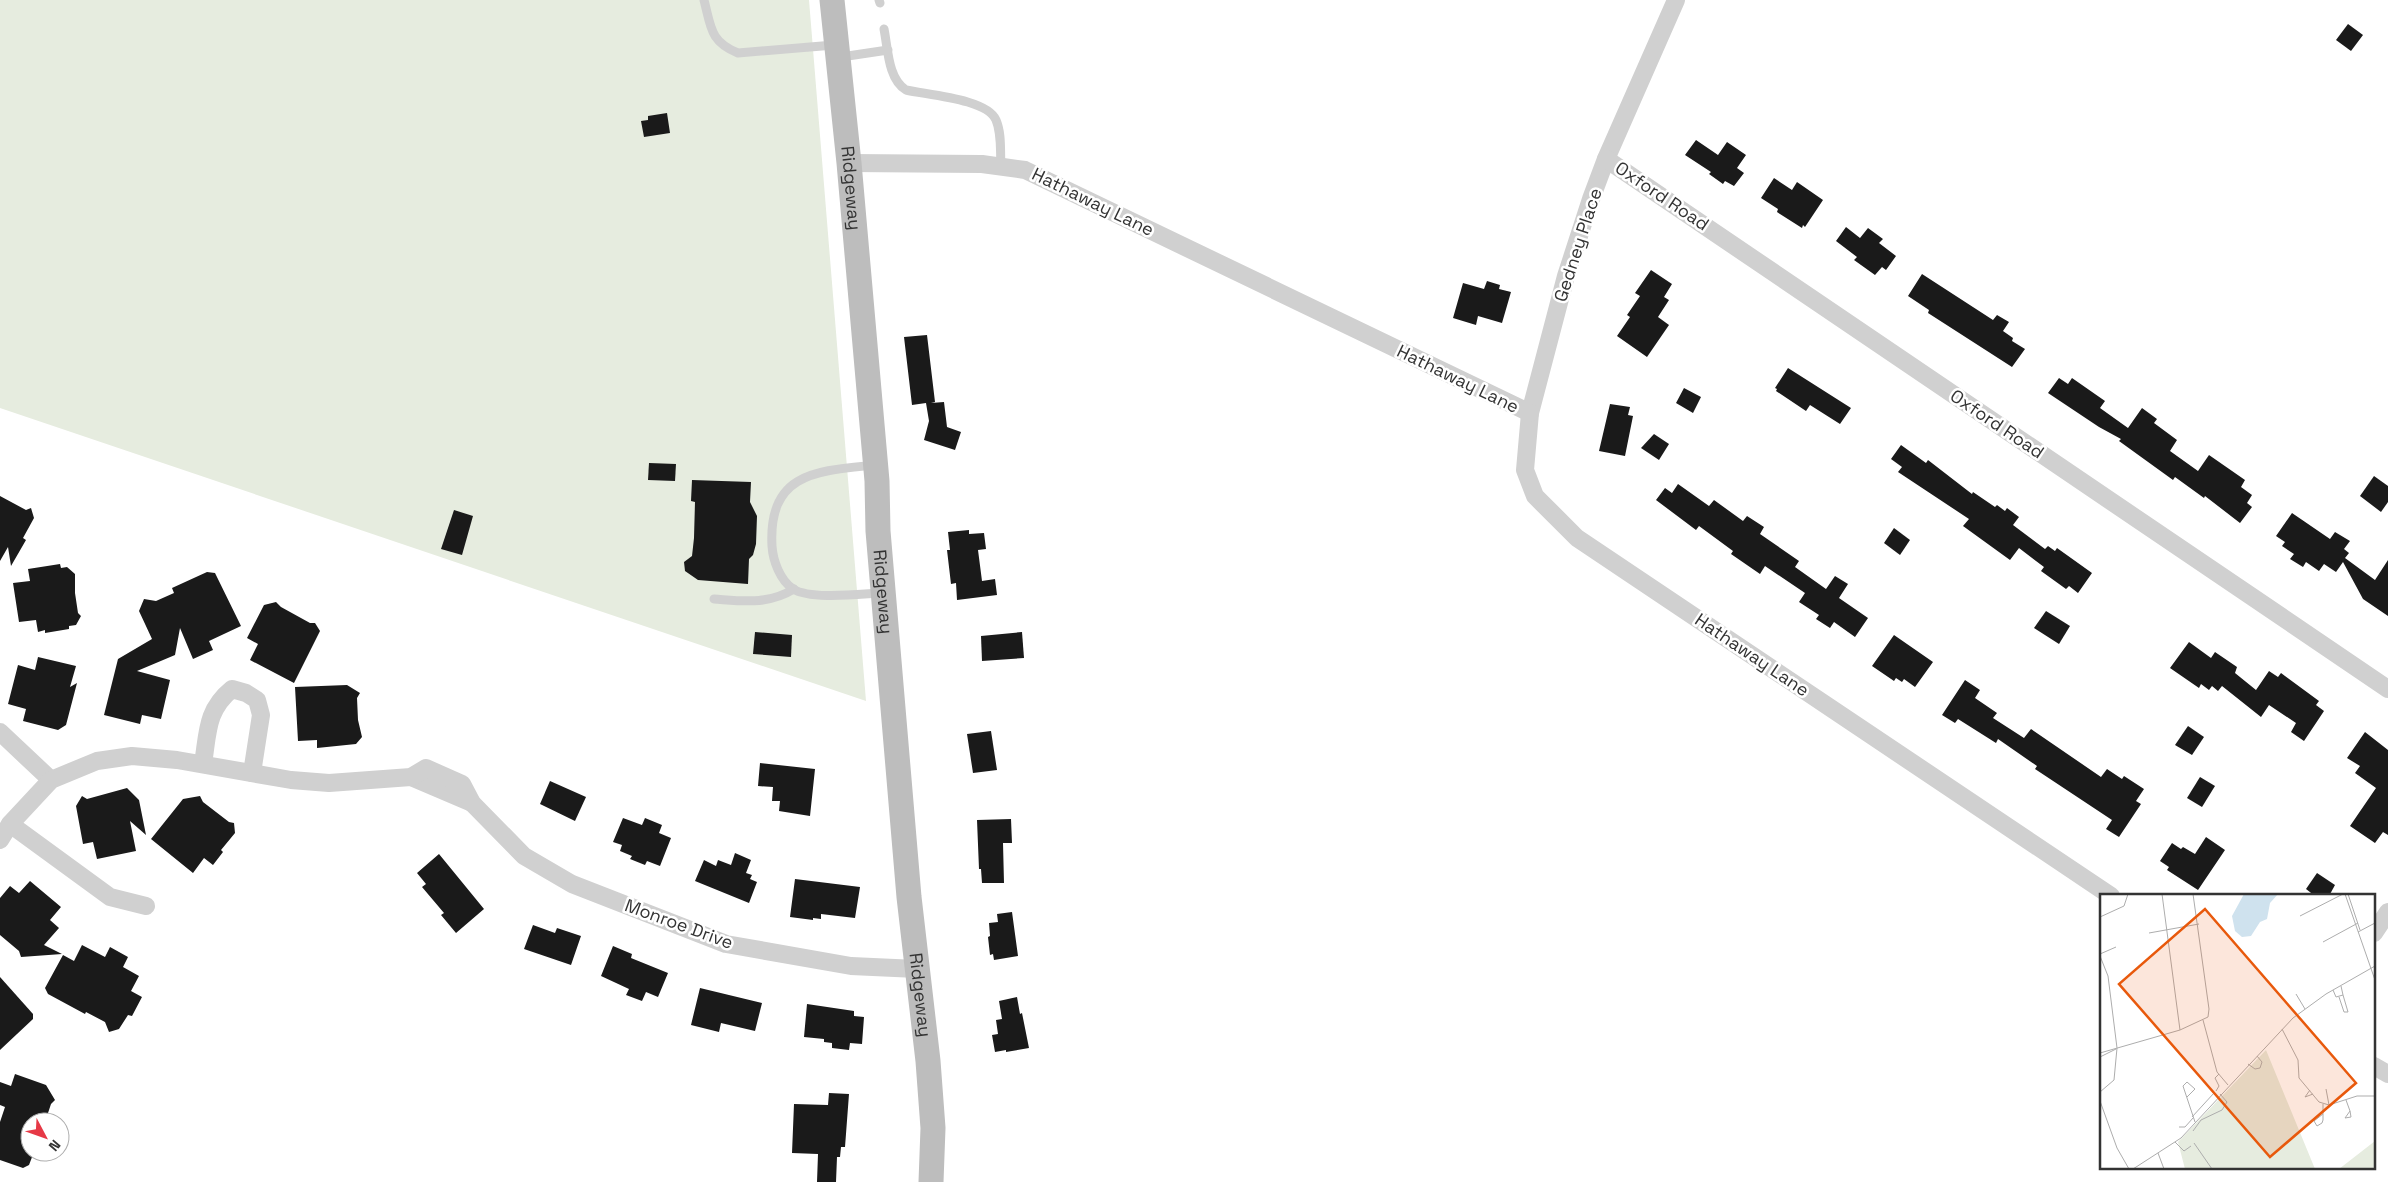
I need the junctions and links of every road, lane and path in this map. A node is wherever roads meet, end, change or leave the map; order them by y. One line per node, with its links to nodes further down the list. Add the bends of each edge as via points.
1 (704, 0): 6 (lane, via 713,34 724,47 738,53)
2 (832, 0): 6 (street, Ridgeway)
3 (1676, 0): 7 (street, Gedney Place)
4 (884, 29): 5 (lane)
5 (888, 50): 6 (lane); 9 (lane, via 893,76 906,90 976,104 990,111 1000,136)
6 (837, 51): 8 (street, Ridgeway)
7 (1606, 159): 10 (street, Gedney Place, via 1566,276); 15 (street, Oxford Road)
8 (849, 163): 9 (street, Hathaway Lane); 11 (street, Ridgeway)
9 (1001, 166): 10 (street, Hathaway Lane, via 1025,170)
10 (1530, 413): 22 (street, Hathaway Lane, via 1524,470 1535,496 1577,538)
11 (876, 465): 12 (lane, via 808,475 789,486 779,500 771,529 773,554 779,573); 13 (street, Ridgeway)
12 (794, 589): 13 (lane, via 811,594); 14 (lane, via 781,597 760,602)
13 (884, 593): 26 (street, Ridgeway)
14 (714, 599)
15 (2388, 689)
16 (0, 732): 19 (street)
17 (203, 764): 18 (street); 18 (street, via 212,711 220,698 232,689 246,692 257,700 261,715); 19 (street, via 132,756 97,761)
18 (252, 773): 26 (street, Monroe Drive, via 329,783 411,777 472,803 524,856 572,884 726,944 851,966)
19 (51, 780): 20 (street)
20 (10, 824): 21 (street); 23 (street, via 110,897)
21 (0, 840)
22 (2107, 894)
23 (146, 906)
24 (2388, 912): 25 (street)
25 (2376, 931)
26 (917, 969): 29 (street, Ridgeway, via 933,1128)
27 (2376, 1067): 28 (street)
28 (2388, 1074)
29 (931, 1182)

